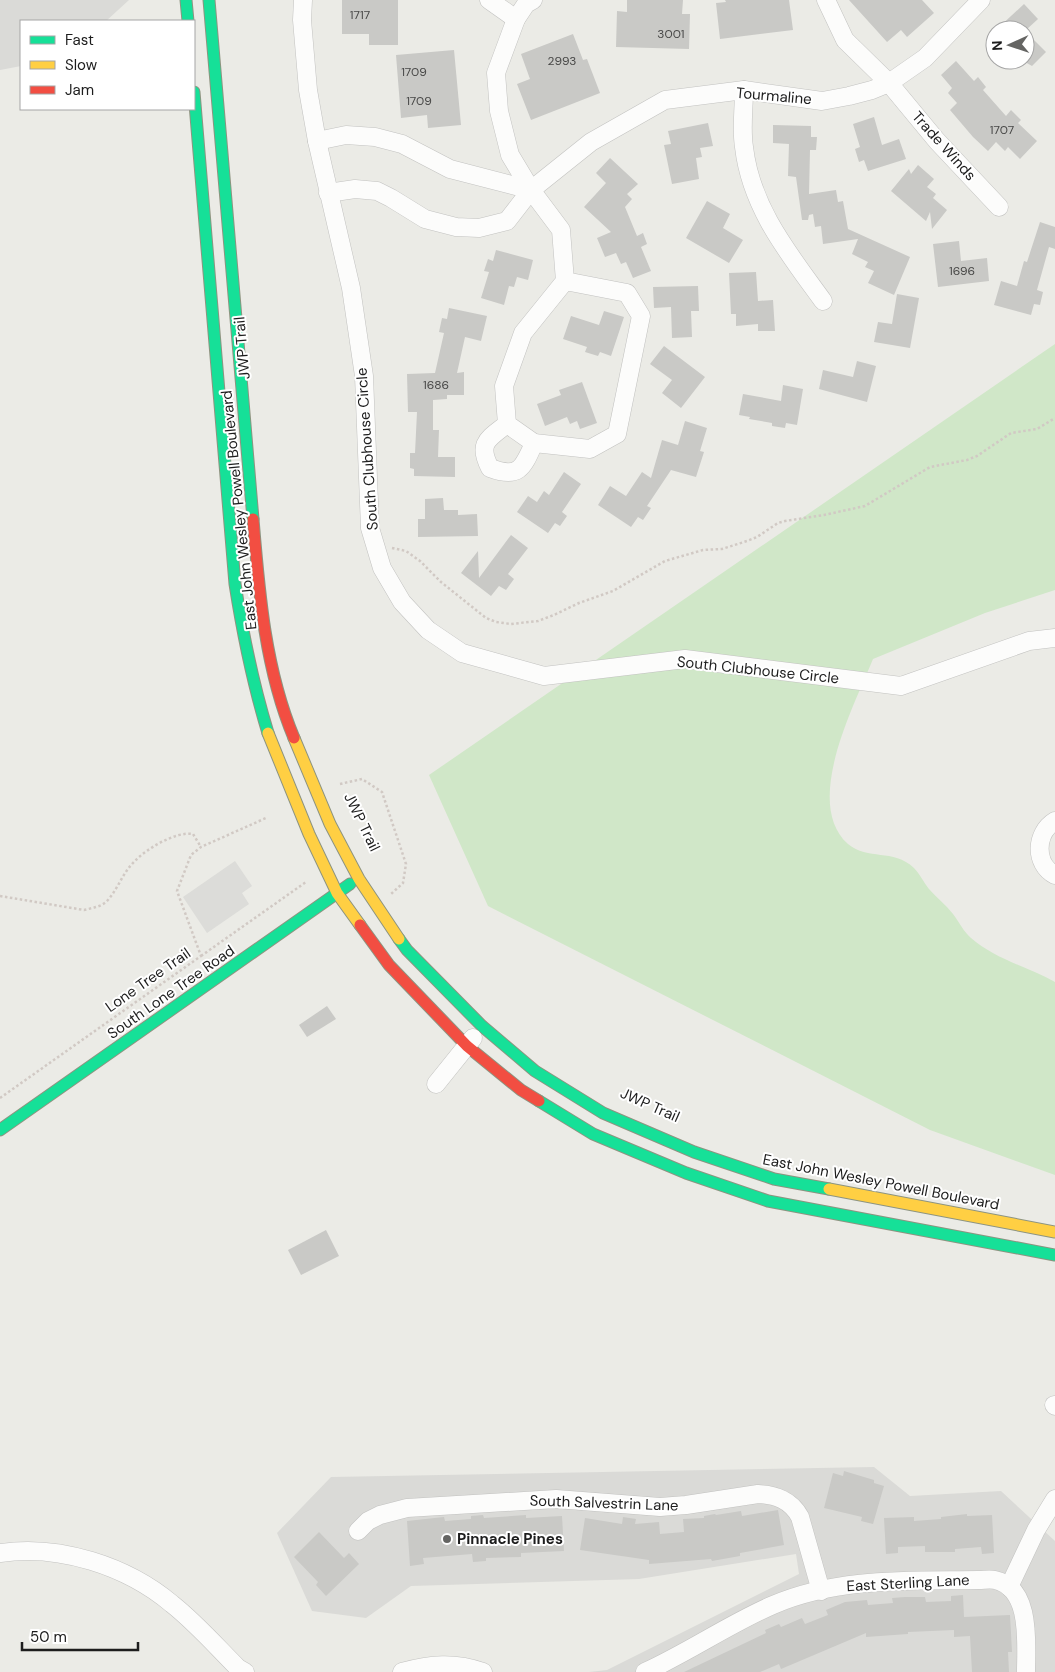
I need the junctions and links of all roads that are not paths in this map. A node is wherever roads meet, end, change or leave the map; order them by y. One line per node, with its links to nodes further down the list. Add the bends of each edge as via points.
1 (186, 0): 9 (main road)
2 (209, 0): 24 (main road, East John Wesley Powell Boulevard, via 264,627 290,728 330,824)
3 (303, 0): 13 (street, South Clubhouse Circle, via 308,90)
4 (489, 0): 8 (street)
5 (533, 0): 8 (street, via 526,4)
6 (826, 0): 10 (street, Trade Winds, via 845,40)
7 (981, 0): 10 (street, Tourmaline, via 926,58)
8 (516, 19): 14 (street, via 496,73 499,111 510,155)
9 (188, 20)
10 (890, 83): 11 (street, Tourmaline, via 822,101); 16 (street, Trade Winds, via 937,141)
11 (744, 90): 14 (street, Tourmaline, via 665,100 591,142); 18 (street, via 744,146 752,187 776,236)
12 (195, 104): 25 (main road, East John Wesley Powell Boulevard, via 235,584 242,631 269,735)
13 (317, 141): 14 (street, via 346,135 375,137 402,144 450,169); 15 (street, South Clubhouse Circle)
14 (531, 190): 15 (street, Tourmaline, via 507,221 479,228 456,227 425,219 377,191); 17 (street, via 561,230)
15 (328, 193): 21 (street, South Clubhouse Circle, via 351,288 364,376 370,528 382,568 402,602 428,630 462,653 544,676 685,659 901,686 1029,641)
16 (999, 208)
17 (565, 281): 19 (street, via 523,333 504,386); 20 (street, via 627,293 641,316 617,434 590,448)
18 (823, 301)
19 (507, 424): 20 (street); 20 (street, via 487,440 484,455 490,468 505,474 518,470)
20 (534, 443)
21 (1055, 638)
22 (1055, 821): 23 (street, via 1040,840 1045,867)
23 (1055, 876)
24 (359, 879): 25 (main road, South Lone Tree Road); 26 (main road, East John Wesley Powell Boulevard, via 407,950)
25 (337, 893): 27 (main road, East John Wesley Powell Boulevard, via 390,965); 29 (main road, South Lone Tree Road)
26 (482, 1026): 27 (street); 30 (main road, East John Wesley Powell Boulevard, via 535,1071 604,1113 694,1152 774,1179)
27 (467, 1046): 28 (street); 31 (main road, East John Wesley Powell Boulevard, via 521,1090 593,1134 686,1174 768,1201)
28 (436, 1084)
29 (0, 1130)
30 (1055, 1232)
31 (1055, 1255)
32 (1055, 1498): 35 (street)
33 (358, 1531): 36 (street, South Salvestrin Lane, via 380,1515 407,1508 556,1499 660,1507 768,1494 795,1507)
34 (0, 1553): 37 (street, via 58,1553 118,1571 171,1602 238,1668)
35 (1009, 1587): 36 (street, East Sterling Lane, via 996,1580 875,1582); 41 (street, via 1019,1599 1023,1612)
36 (821, 1591): 40 (street, East Sterling Lane, via 774,1604)
37 (246, 1672)
38 (402, 1672): 39 (street, via 449,1664)
39 (483, 1672)
40 (645, 1672)
41 (1026, 1672)

